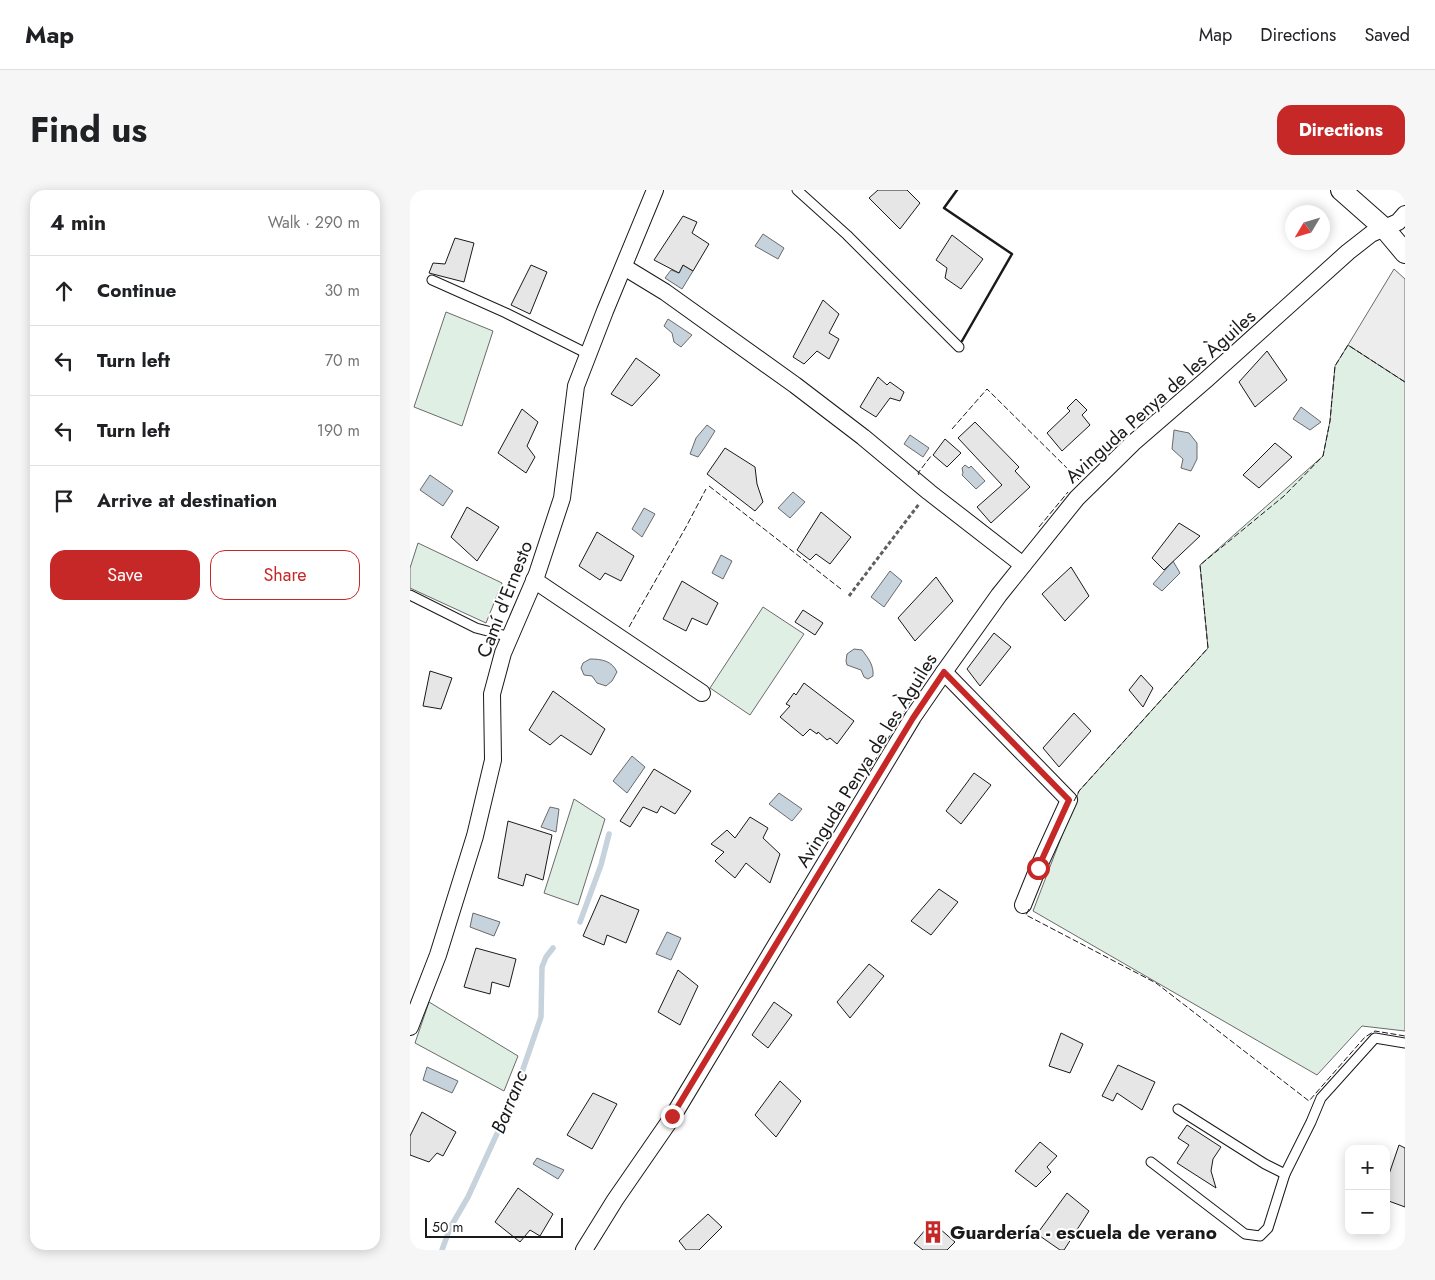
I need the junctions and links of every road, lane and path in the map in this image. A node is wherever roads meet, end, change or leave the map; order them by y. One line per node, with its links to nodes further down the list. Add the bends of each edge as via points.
1 (655, 190): 7 (street, Camí d'Ernesto)
2 (797, 190): 9 (lane)
3 (1341, 190): 5 (street)
4 (1405, 214): 5 (street, Avinguda Penya de les Àguiles, via 1398,222)
5 (1384, 228): 6 (street); 12 (street, Avinguda Penya de les Àguiles, via 1348,252 1133,443 1076,498)
6 (1405, 254)
7 (624, 266): 10 (street, Camí d'Ernesto); 11 (street, via 795,385)
8 (432, 280): 10 (lane)
9 (959, 347)
10 (588, 354): 13 (street, Camí d'Ernesto, via 576,386 562,498)
11 (929, 492): 12 (street); 15 (path)
12 (1023, 565): 17 (street, Avinguda Penya de les Àguiles)
13 (534, 580): 16 (street, Camí d'Ernesto); 18 (street)
14 (410, 595): 16 (lane, via 476,628)
15 (849, 596)
16 (510, 636): 20 (street, Camí d'Ernesto, via 492,694 493,760 475,836 438,955)
17 (944, 672): 19 (street, via 1069,800); 25 (street, Avinguda Penya de les Àguiles, via 903,734 672,1116)
18 (702, 693)
19 (1023, 905)
20 (410, 1027)
21 (1405, 1043): 24 (lane, via 1376,1038 1351,1064 1321,1098)
22 (1178, 1109): 24 (lane)
23 (1150, 1162): 24 (lane, via 1245,1234 1260,1236 1268,1228)
24 (1285, 1174)
25 (584, 1250)

